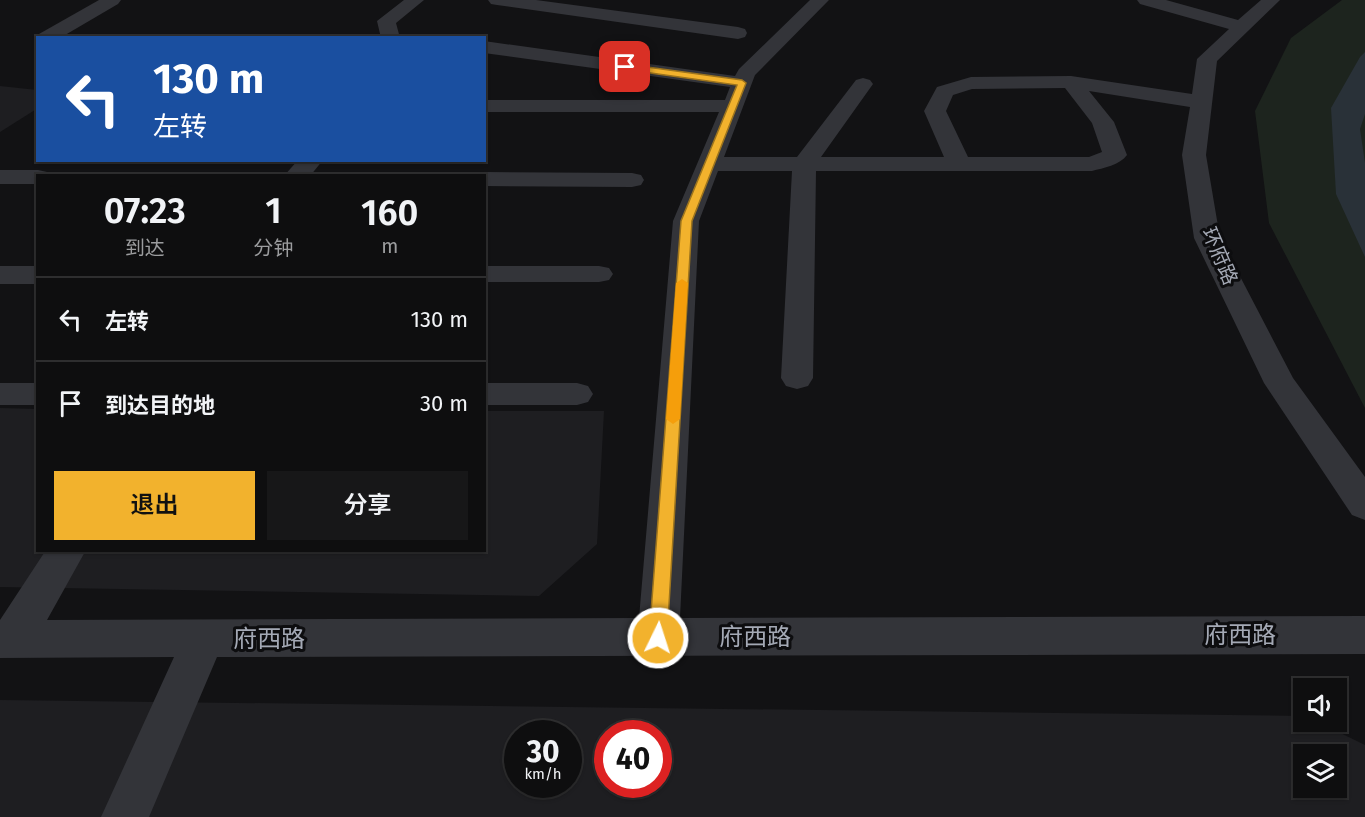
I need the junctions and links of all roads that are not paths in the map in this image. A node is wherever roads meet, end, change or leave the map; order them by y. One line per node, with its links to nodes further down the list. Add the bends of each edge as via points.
1 (112, 0): 9 (street)
2 (415, 0): 10 (street, via 386,21)
3 (497, 0): 8 (street)
4 (820, 0): 14 (street, via 746,73)
5 (1146, 0): 7 (street)
6 (1271, 0): 7 (street, 环府路)
7 (1242, 27): 15 (street, 环府路, via 1207,59)
8 (738, 33)
9 (49, 36)
10 (390, 36)
11 (486, 47): 14 (street)
12 (1071, 82): 15 (street); 20 (street, via 971,83 944,91 935,111); 20 (street, via 1103,122 1115,155 1092,164)
13 (863, 84): 19 (street)
14 (738, 95): 16 (street); 18 (street)
15 (1202, 102): 35 (street, 环府路, via 1194,155 1207,238 1280,383)
16 (486, 106)
17 (310, 162): 21 (street)
18 (710, 164): 19 (street); 38 (street, via 686,221)
19 (804, 164): 20 (street); 30 (street)
20 (958, 164)
21 (298, 174)
22 (2, 177): 23 (street)
23 (36, 177)
24 (486, 179): 25 (street)
25 (632, 180)
26 (486, 274): 27 (street)
27 (599, 274)
28 (0, 275): 29 (street)
29 (36, 275)
30 (797, 378)
31 (0, 394): 32 (street)
32 (36, 394)
33 (486, 394): 34 (street)
34 (577, 394)
35 (1365, 505)
36 (66, 552): 39 (street)
37 (1365, 634): 38 (street, 府西路)
38 (658, 638): 40 (street, 府西路)
39 (7, 639): 40 (street, 府西路)
40 (204, 639): 41 (street)
41 (125, 817)

